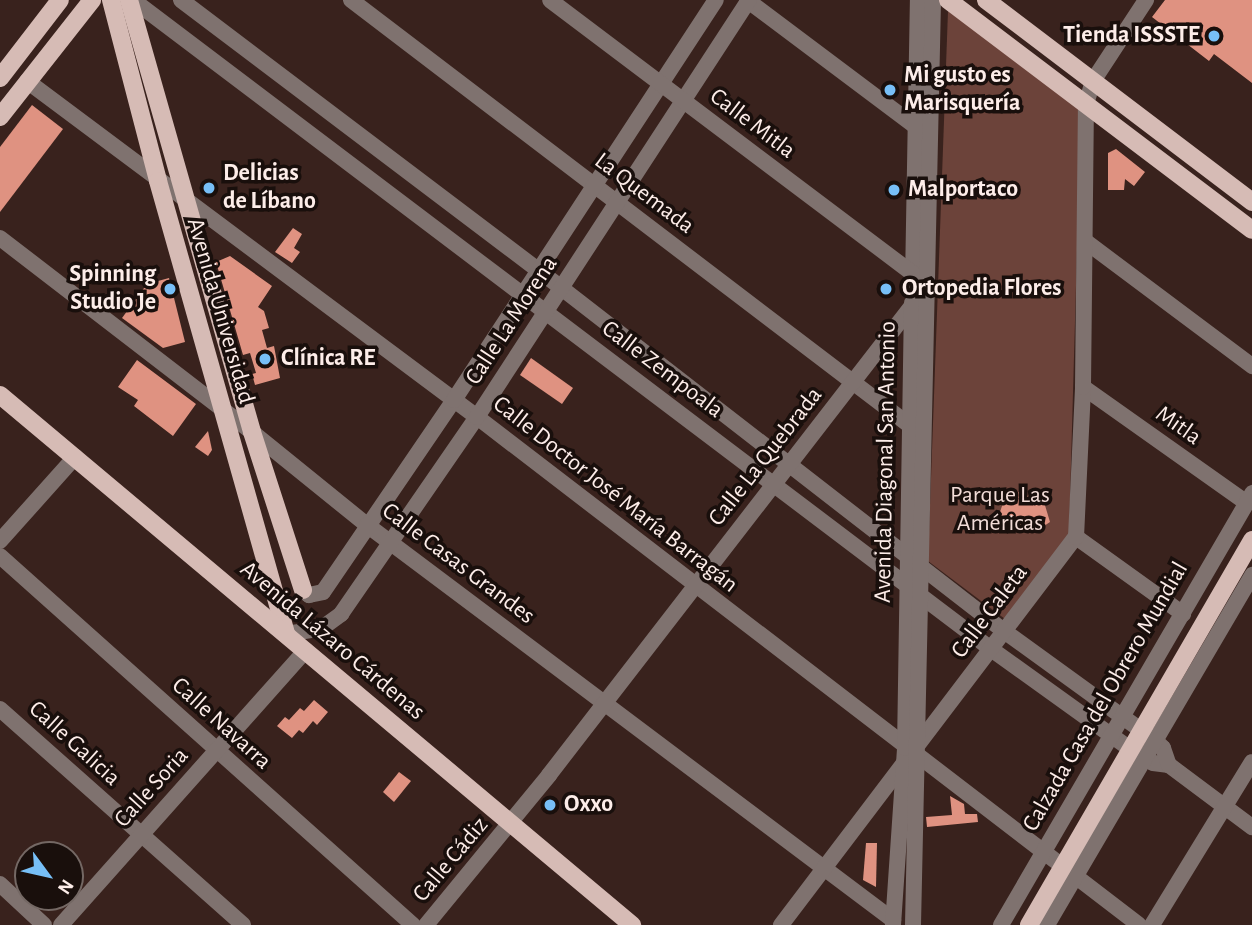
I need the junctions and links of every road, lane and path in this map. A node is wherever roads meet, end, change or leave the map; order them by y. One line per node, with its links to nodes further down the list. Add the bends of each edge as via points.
1 (60, 0): 15 (main road)
2 (92, 0): 16 (main road)
3 (111, 0): 23 (main road, Avenida Universidad)
4 (131, 0): 27 (main road, Avenida Universidad); 35 (street, Calle Zempoala)
5 (181, 0): 31 (street, Calle Zempoala)
6 (351, 0): 24 (street, La Quemada)
7 (550, 0): 18 (street, Calle Mitla)
8 (716, 0): 18 (street, Calle La Morena)
9 (748, 0): 19 (street, Calle La Morena); 22 (street)
10 (918, 0): 22 (street, Avenida Diagonal San Antonio)
11 (933, 0): 33 (street, Avenida Diagonal San Antonio)
12 (948, 0): 20 (main road)
13 (986, 0): 17 (main road)
14 (1146, 0): 17 (street)
15 (0, 78)
16 (27, 81): 21 (main road); 23 (street, Calle Doctor José María Barragán)
17 (1093, 81): 20 (street); 26 (main road)
18 (661, 84): 19 (street, Calle Mitla); 24 (street, Calle La Morena)
19 (684, 101): 25 (street, Calle La Morena); 32 (street, Calle Mitla)
20 (1087, 104): 28 (main road); 30 (street)
21 (0, 117)
22 (916, 127): 32 (street, Avenida Diagonal San Antonio)
23 (158, 181): 27 (street, Calle Doctor José María Barragán); 43 (main road, Avenida Universidad)
24 (595, 185): 25 (street, La Quemada); 31 (street, Calle La Morena)
25 (617, 202): 34 (street, Calle La Morena); 39 (street, La Quemada)
26 (1252, 202)
27 (189, 204): 42 (street, Calle Doctor José María Barragán); 46 (main road, Avenida Universidad)
28 (1252, 230)
29 (0, 238): 43 (street, Calle Casas Grandes)
30 (1085, 241): 38 (street); 40 (street)
31 (538, 271): 34 (street, Calle Zempoala); 35 (street, Calle La Morena)
32 (913, 274): 33 (street, Calle Mitla); 36 (street, Avenida Diagonal San Antonio)
33 (928, 285): 36 (street, Calle La Quebrada); 59 (street, Avenida Diagonal San Antonio)
34 (561, 288): 37 (street, Calle La Morena); 48 (street, Calle Zempoala)
35 (522, 294): 37 (street, Calle Zempoala); 42 (street, Calle La Morena)
36 (912, 306): 39 (street, Calle La Quebrada); 45 (street, Avenida Diagonal San Antonio)
37 (545, 312): 44 (street, Calle La Morena); 49 (street, Calle Zempoala)
38 (1252, 366)
39 (854, 381): 45 (street, La Quemada); 48 (street, Calle La Quebrada)
40 (1083, 387): 50 (street, Mitla); 52 (street)
41 (0, 395): 47 (main road, Avenida Lázaro Cárdenas)
42 (454, 400): 44 (street, Calle Doctor José María Barragán); 51 (street, Calle La Morena)
43 (223, 409): 46 (street, Calle Casas Grandes); 67 (main road, Avenida Universidad)
44 (477, 417): 55 (street, Calle La Morena); 62 (street, Calle Doctor José María Barragán)
45 (909, 425): 56 (street, Avenida Diagonal San Antonio)
46 (252, 432): 51 (street, Calle Casas Grandes); 63 (main road, Avenida Universidad)
47 (75, 457): 54 (street); 67 (main road, Avenida Lázaro Cárdenas)
48 (790, 464): 49 (street, Calle La Quebrada); 56 (street, Calle Zempoala)
49 (775, 482): 61 (street, Calle Zempoala); 62 (street, Calle La Quebrada)
50 (1249, 498): 57 (street, Calzada Casa del Obrero Mundial)
51 (367, 525): 55 (street, Calle Casas Grandes); 63 (street, Calle La Morena, via 323,592 309,595)
52 (1076, 537): 65 (street); 66 (street, Calle Caleta)
53 (1252, 540): 60 (main road, Calzada Casa del Obrero Mundial)
54 (0, 541)
55 (390, 541): 67 (street, Calle La Morena, via 332,622 311,632); 70 (street, Calle Casas Grandes)
56 (908, 555): 59 (street, Calle Zempoala); 61 (street, Avenida Diagonal San Antonio)
57 (1217, 555): 60 (street); 65 (street, Calzada Casa del Obrero Mundial)
58 (0, 556): 76 (street, Calle Navarra)
59 (923, 567): 64 (street, Avenida Diagonal San Antonio); 66 (street, Calle Zempoala)
60 (1247, 578): 73 (main road, Calzada Casa del Obrero Mundial); 75 (street, Calzada Casa del Obrero Mundial)
61 (907, 582): 64 (street, Calle Zempoala); 78 (street, Avenida Diagonal San Antonio)
62 (695, 586): 70 (street, Calle La Quebrada); 78 (street, Calle Doctor José María Barragán)
63 (303, 590)
64 (922, 594): 68 (street, Calle Zempoala); 78 (street, Avenida Diagonal San Antonio)
65 (1183, 614): 72 (street, Calzada Casa del Obrero Mundial)
66 (1004, 631): 68 (street, Calle Caleta); 72 (street, Calle Zempoala)
67 (286, 634): 69 (main road, Avenida Lázaro Cárdenas)
68 (991, 649): 74 (street, Calle Zempoala); 78 (street, Calle Caleta)
69 (306, 650): 76 (street, Calle Soria); 83 (main road, Avenida Lázaro Cárdenas)
70 (606, 702): 83 (street, Calle La Quebrada); 87 (street, Calle Casas Grandes)
71 (0, 709): 85 (street, Calle Galicia)
72 (1124, 717): 73 (street, Calle Zempoala); 74 (street, Calzada Casa del Obrero Mundial)
73 (1141, 730): 75 (street, Calle Zempoala); 77 (main road, Calzada Casa del Obrero Mundial)
74 (1112, 737): 77 (street, Calle Zempoala); 86 (street, Calzada Casa del Obrero Mundial)
75 (1156, 741): 79 (street, Calzada Casa del Obrero Mundial); 81 (street, Calle Zempoala)
76 (216, 750): 85 (street, Calle Soria); 94 (street, Calle Navarra)
77 (1130, 750): 79 (street, Calle Zempoala); 88 (main road, Calzada Casa del Obrero Mundial)
78 (912, 754): 86 (street, Calle Doctor José María Barragán); 87 (street, Calle Caleta); 90 (street, Avenida Diagonal San Antonio); 98 (street, Avenida Diagonal San Antonio)
79 (1146, 759): 81 (street, Calle Zempoala); 88 (street, Calzada Casa del Obrero Mundial)
80 (1252, 762): 82 (street)
81 (1169, 765): 82 (street, Calle Zempoala)
82 (1225, 806): 84 (street, Calle Zempoala); 103 (street)
83 (511, 823): 95 (street, Calle Cádiz); 96 (main road, Avenida Lázaro Cárdenas)
84 (1252, 827)
85 (141, 834): 92 (street, Calle Soria); 93 (street, Calle Galicia)
86 (1043, 854): 88 (street, Calle Doctor José María Barragán); 99 (street, Calzada Casa del Obrero Mundial)
87 (824, 869): 90 (street, Calle Casas Grandes); 97 (street, Calle Caleta)
88 (1069, 871): 100 (main road, Calzada Casa del Obrero Mundial); 101 (street, Calzada Casa del Obrero Mundial); 102 (street, Calle Doctor José María Barragán)
89 (0, 884): 91 (street)
90 (893, 922)
91 (44, 925)
92 (61, 925)
93 (243, 925)
94 (413, 925)
95 (426, 925)
96 (632, 925)
97 (781, 925)
98 (913, 925)
99 (1001, 925)
100 (1029, 925)
101 (1047, 925)
102 (1139, 925)
103 (1152, 925)

